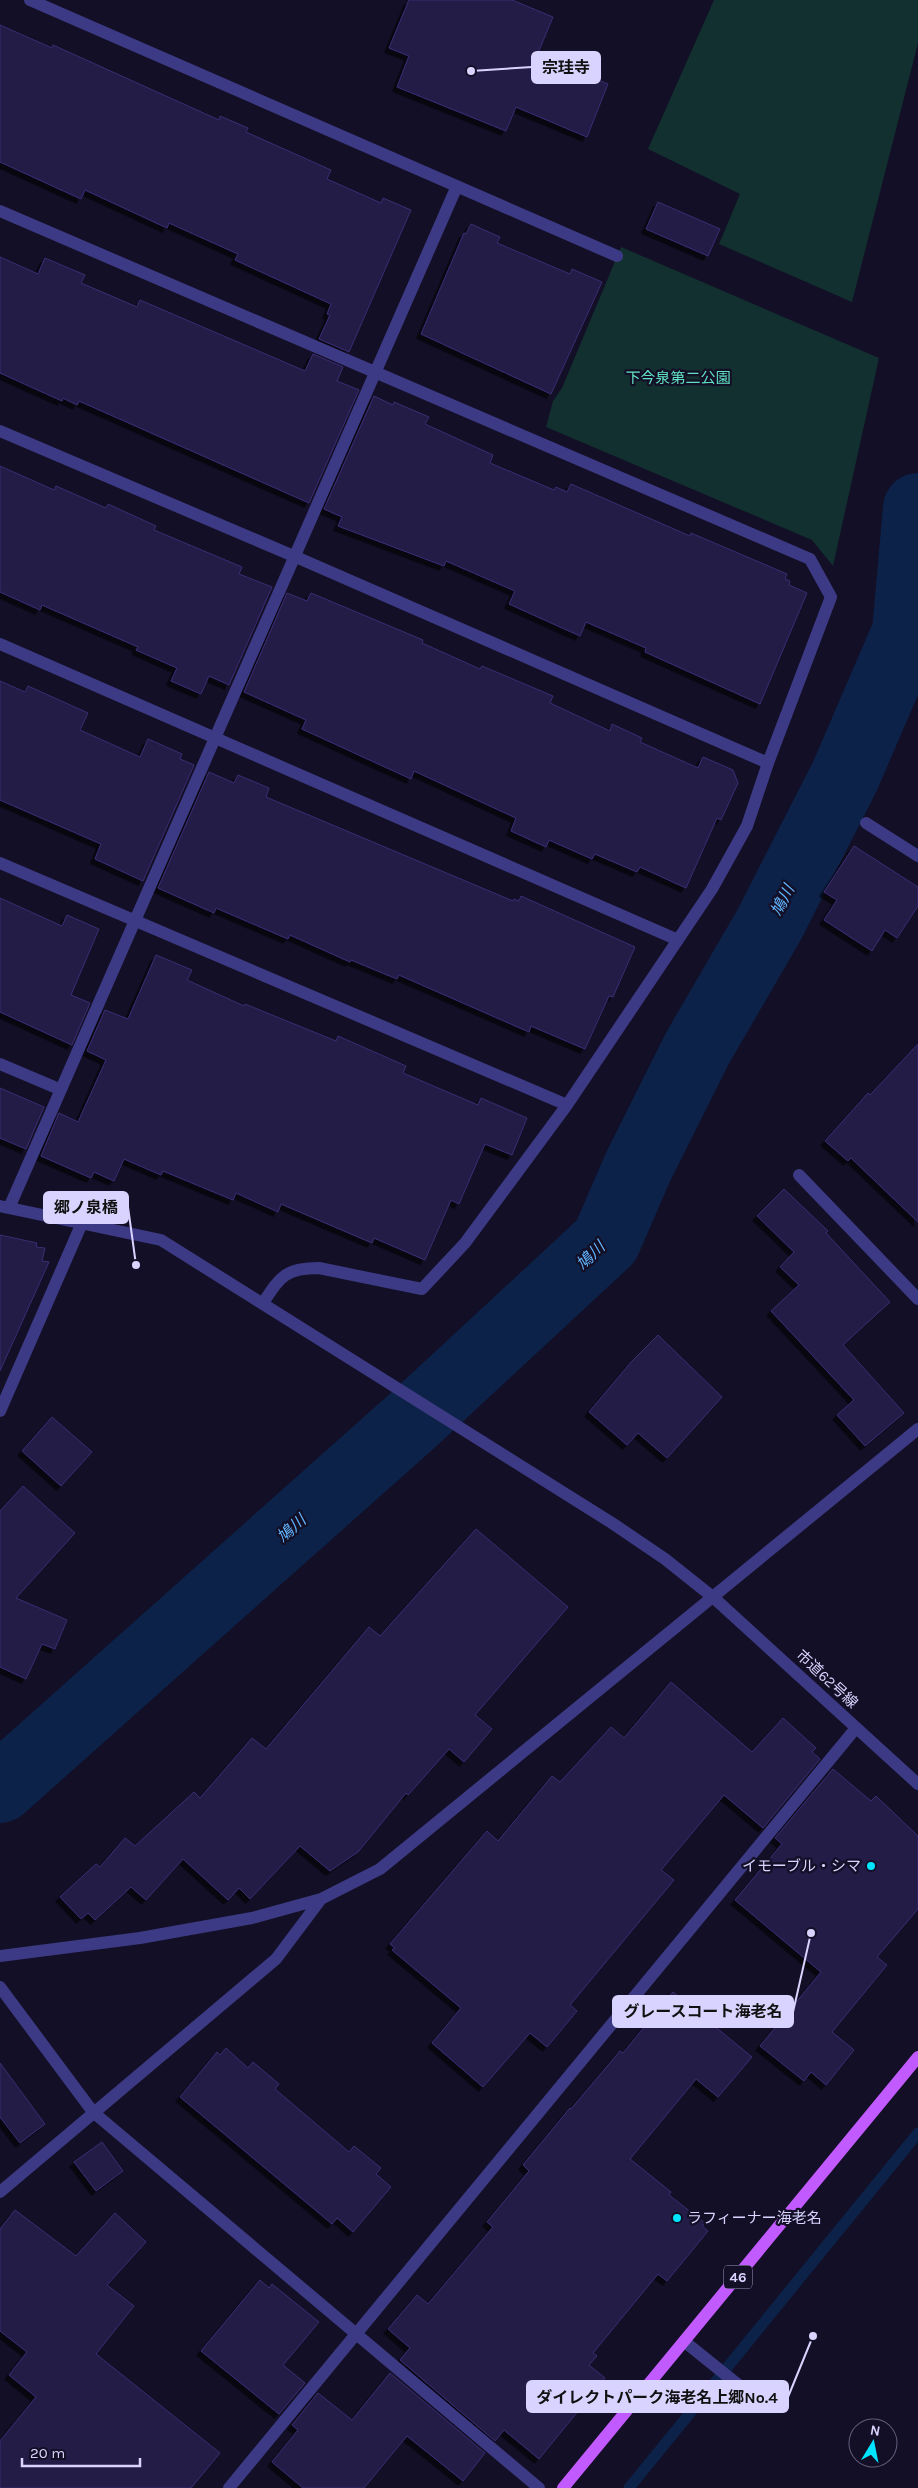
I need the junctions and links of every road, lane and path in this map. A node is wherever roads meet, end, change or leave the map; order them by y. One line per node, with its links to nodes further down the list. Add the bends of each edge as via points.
1 (30, 0): 2 (street)
2 (457, 186): 4 (street); 5 (street)
3 (0, 211): 5 (street)
4 (617, 256)
5 (378, 372): 7 (street); 10 (street, via 810,559 831,597)
6 (0, 431): 7 (street)
7 (296, 557): 9 (street); 10 (street)
8 (0, 644): 9 (street)
9 (215, 739): 14 (street); 15 (street)
10 (768, 763): 15 (street, via 747,826 712,889)
11 (866, 823): 12 (street)
12 (918, 856)
13 (0, 864): 14 (street)
14 (136, 922): 17 (street); 18 (street)
15 (678, 940): 18 (street)
16 (0, 1064): 17 (street)
17 (59, 1089): 20 (street)
18 (567, 1105): 23 (street, via 465,1243 422,1288 305,1268 285,1274)
19 (799, 1175): 22 (street)
20 (4, 1207): 21 (street, 市道62号線)
21 (82, 1223): 23 (street, 市道62号線, via 161,1240); 24 (street)
22 (918, 1299)
23 (263, 1304): 26 (street, 市道62号線, via 658,1554)
24 (0, 1411)
25 (918, 1429): 26 (street)
26 (714, 1598): 27 (street, 市道62号線); 29 (street, via 380,1869)
27 (856, 1728): 28 (street, 市道62号線); 35 (street)
28 (918, 1784)
29 (321, 1899): 30 (street, via 252,1918 140,1938); 33 (street, via 276,1959)
30 (0, 1956)
31 (0, 1987): 33 (street)
32 (918, 2057): 36 (main road, 46)
33 (93, 2112): 34 (street); 35 (street)
34 (0, 2192)
35 (358, 2333): 38 (street); 39 (street)
36 (685, 2342): 37 (street); 40 (main road, 46)
37 (746, 2391)
38 (229, 2488)
39 (539, 2488)
40 (563, 2488)

